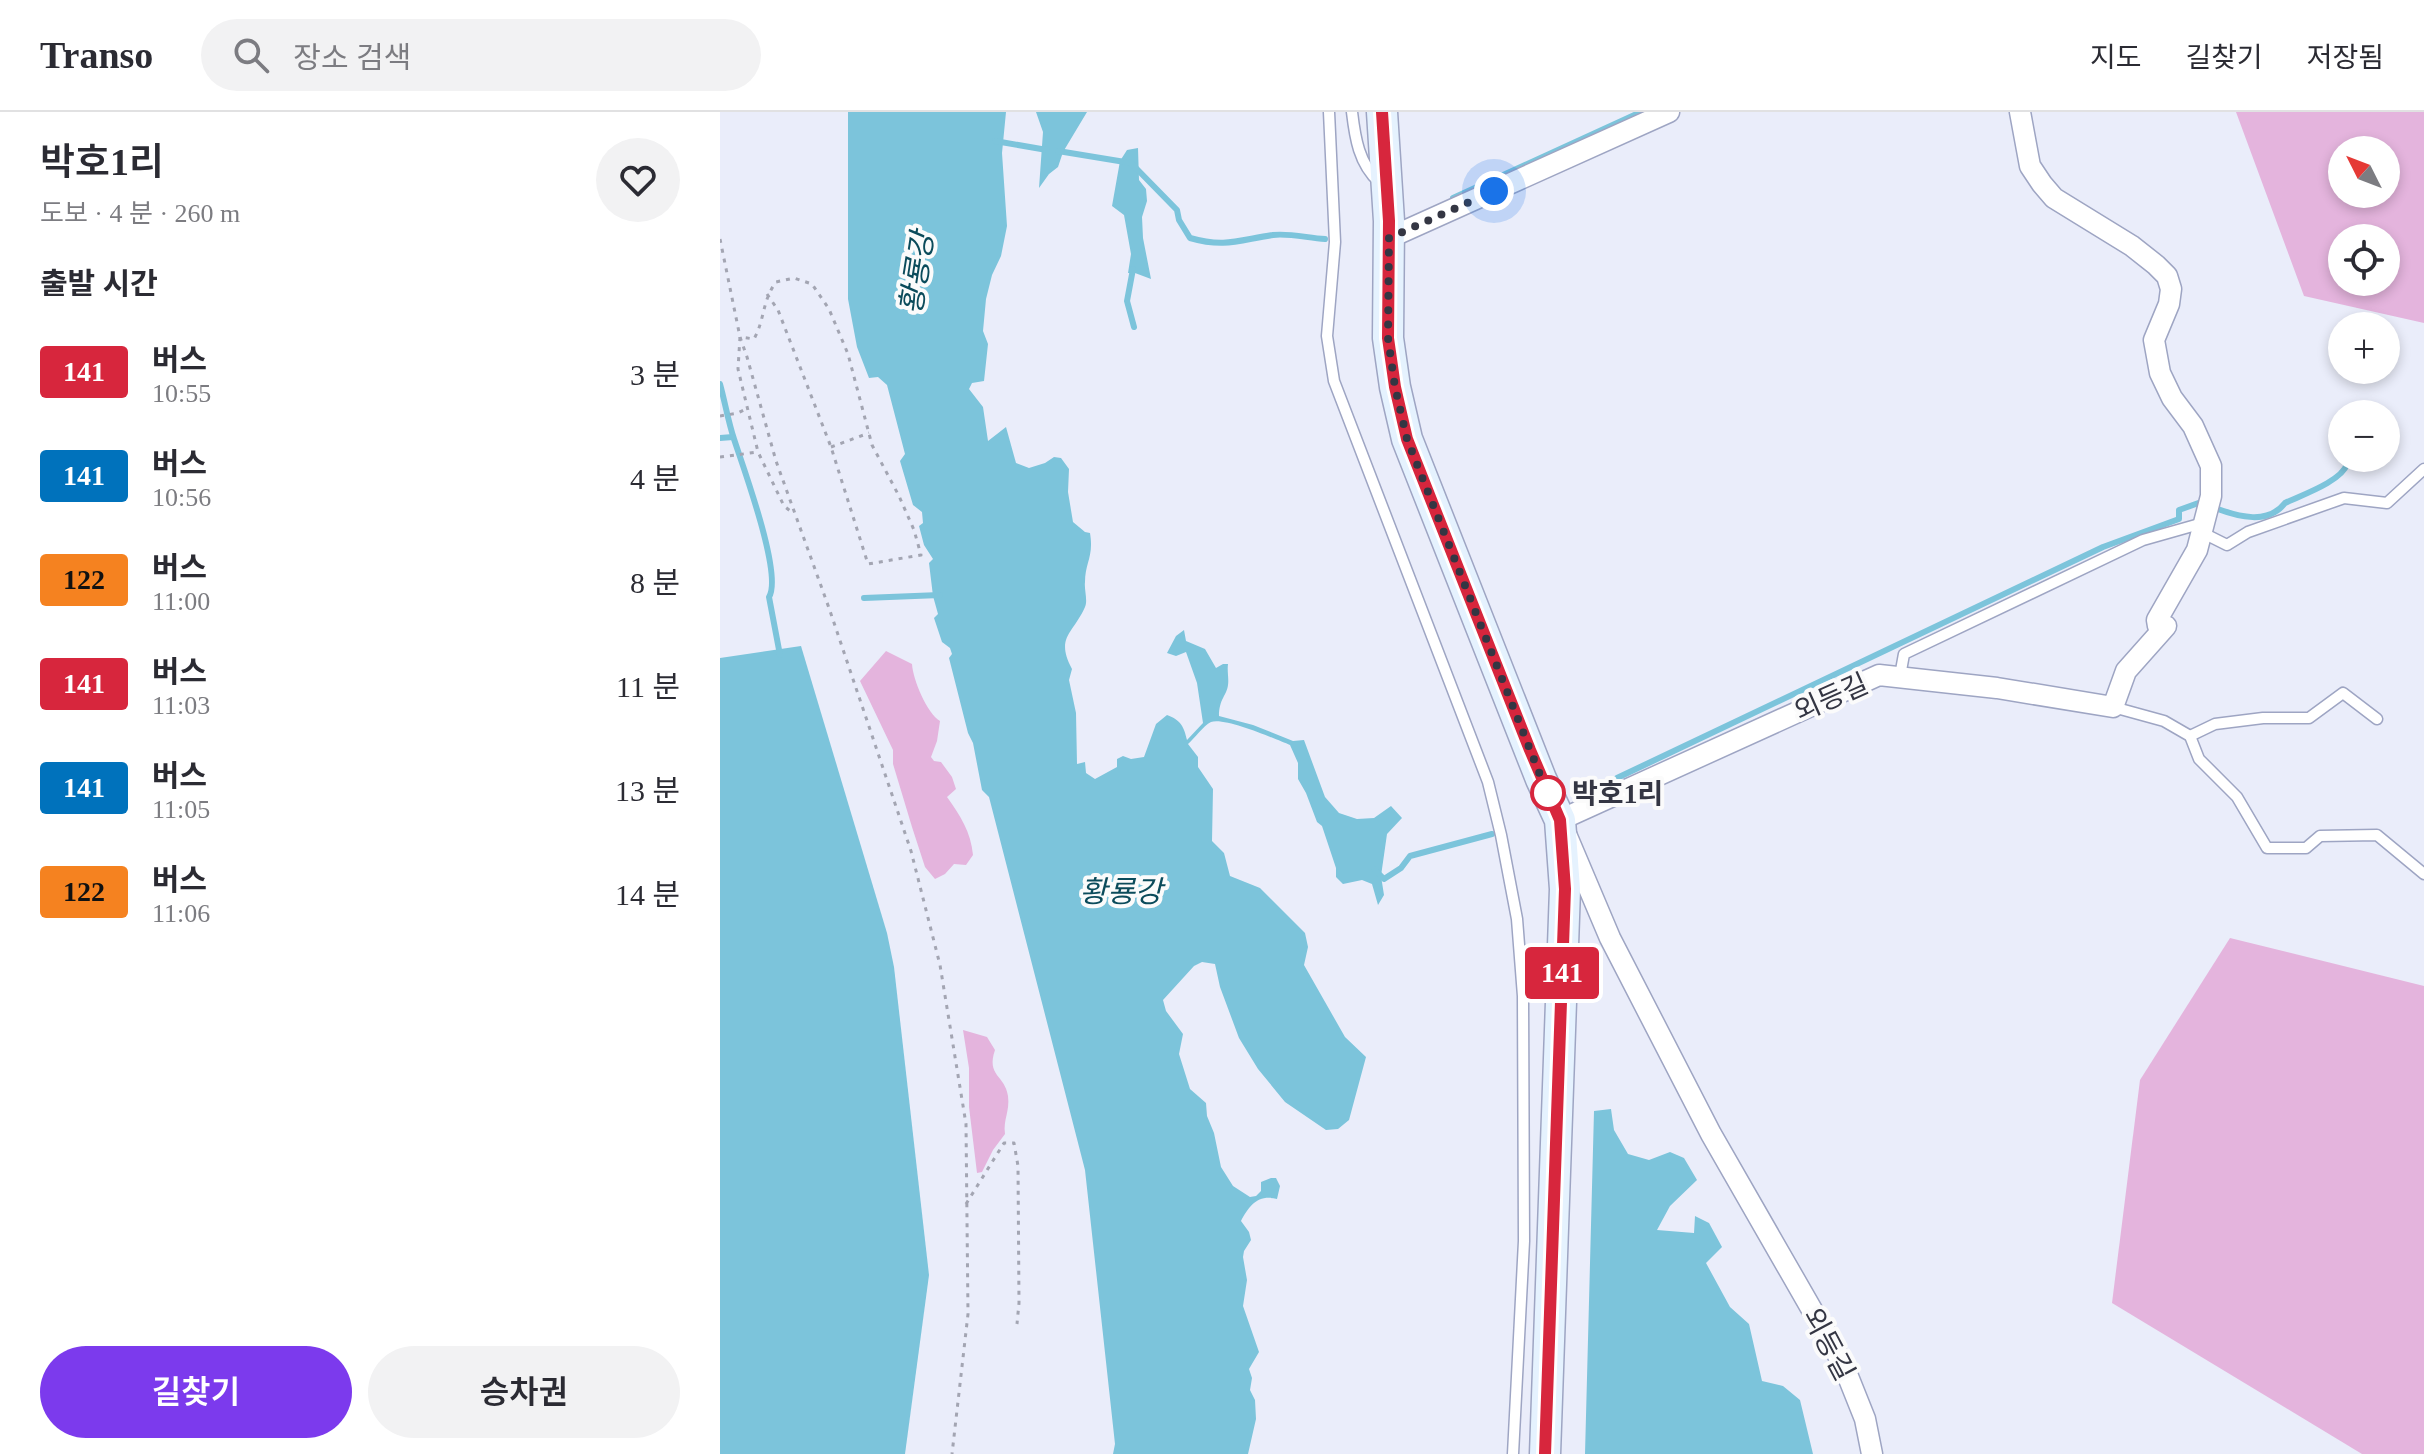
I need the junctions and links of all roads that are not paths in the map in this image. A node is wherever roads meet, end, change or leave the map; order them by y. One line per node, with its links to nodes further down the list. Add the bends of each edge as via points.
1 (1329, 112): 16 (lane, via 1335,242 1327,336 1334,381 1488,782 1517,919 1524,1010 1524,1241)
2 (1352, 112): 6 (lane, via 1355,139 1368,172)
3 (1382, 112): 6 (street)
4 (1669, 112): 7 (street)
5 (2020, 112): 9 (street, via 2030,166 2054,198 2132,246 2167,276 2169,304 2154,340 2160,373 2211,466 2211,496)
6 (1385, 188): 7 (street)
7 (1389, 238): 14 (street, via 1388,338 1407,439)
8 (2424, 469): 9 (lane, via 2387,503 2344,498 2248,532 2227,545)
9 (2202, 528): 10 (lane, via 2143,540 1904,654); 11 (street, via 2197,550 2157,620 2158,626 2166,626 2126,671)
10 (1900, 676): 11 (street, 외등길); 14 (street, 외등길, via 1879,675)
11 (2113, 707): 13 (lane, via 2164,721)
12 (2377, 719): 13 (lane, via 2343,693 2309,718 2215,724)
13 (2190, 736): 15 (lane, via 2199,759 2237,797 2267,848 2306,848 2320,836 2377,835)
14 (1560, 820): 17 (street, via 1565,889); 18 (street, 외등길, via 1610,938 1711,1134 1843,1364 1865,1419)
15 (2424, 874)
16 (1513, 1454)
17 (1545, 1454)
18 (1872, 1454)

